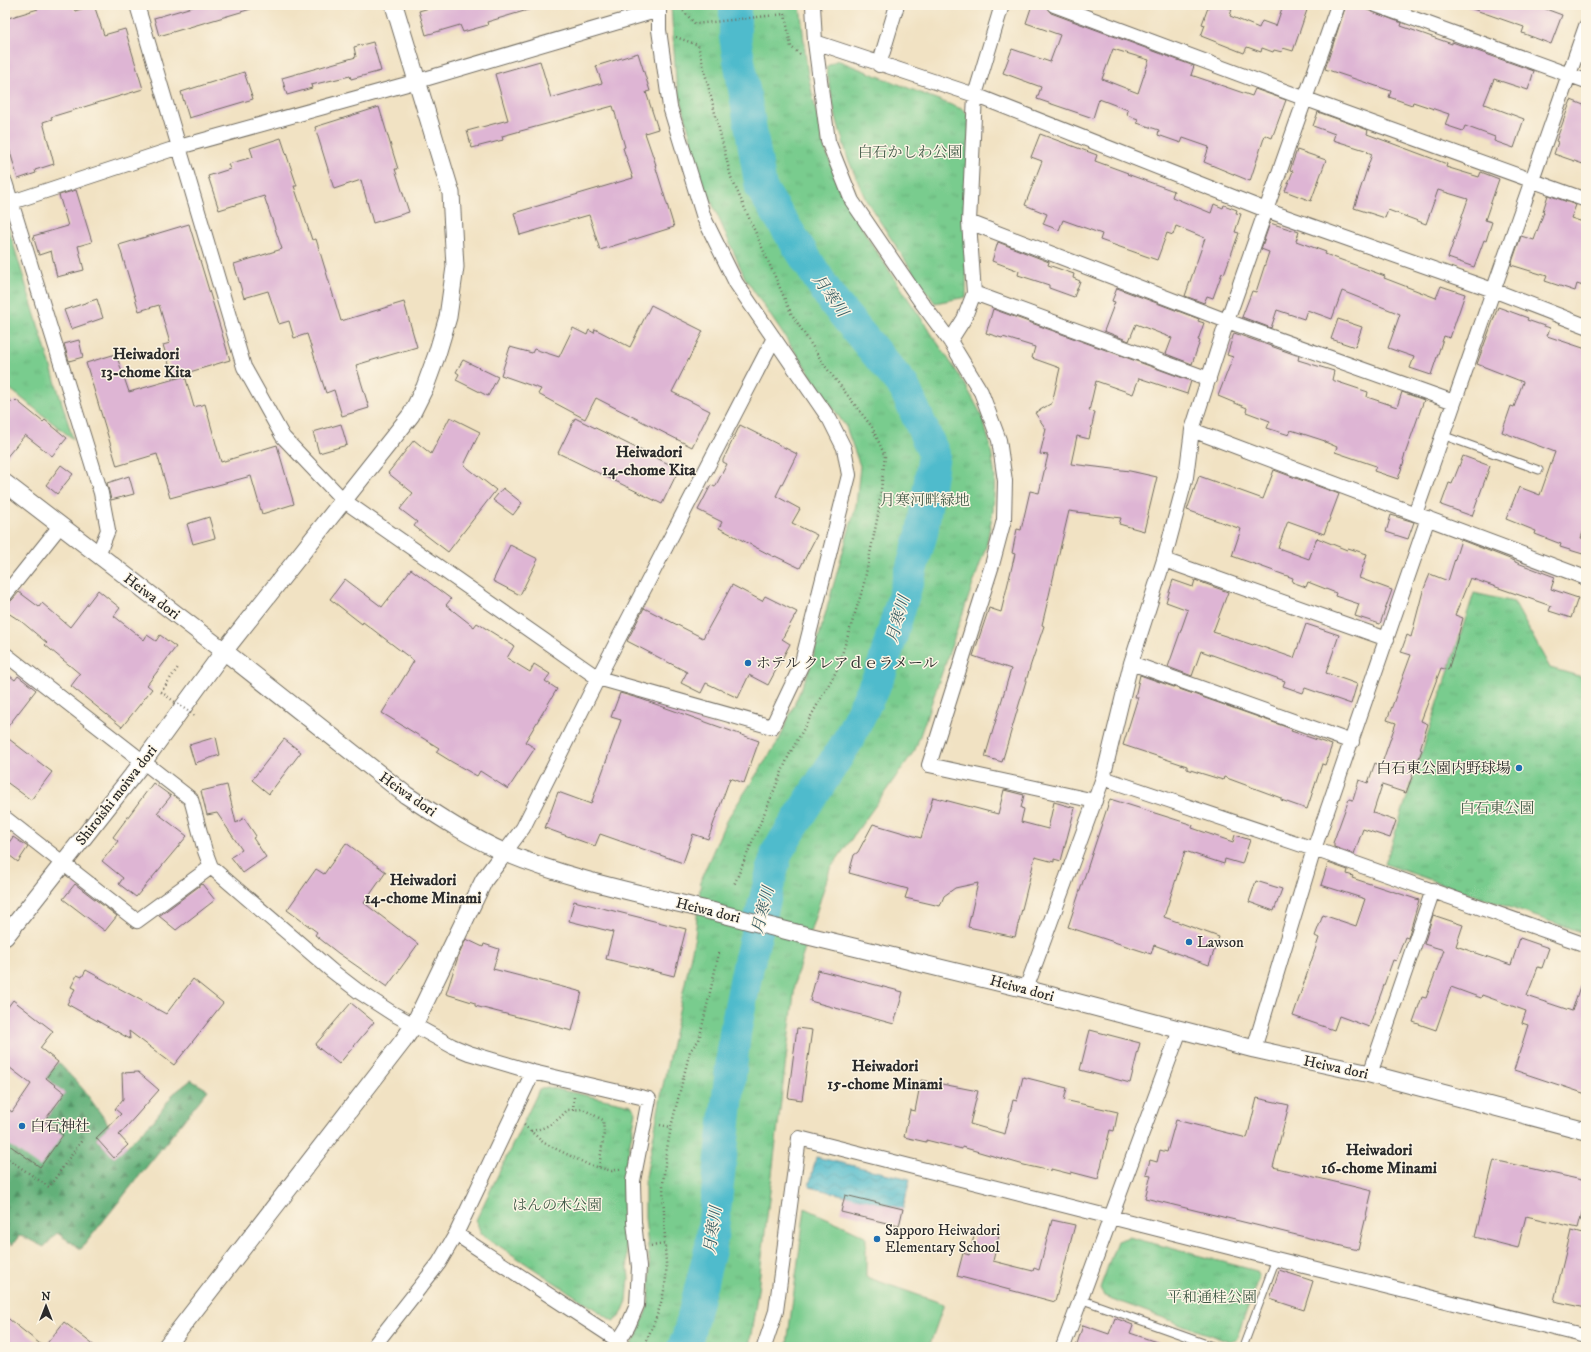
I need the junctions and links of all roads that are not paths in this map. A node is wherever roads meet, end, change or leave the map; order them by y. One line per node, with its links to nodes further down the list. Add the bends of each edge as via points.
1 (137, 5): 18 (street)
2 (394, 5): 14 (street, Shiroishi moiwa dori)
3 (813, 5): 11 (street)
4 (898, 5): 12 (street)
5 (1002, 5): 16 (street)
6 (1054, 5): 17 (street)
7 (1338, 5): 17 (street)
8 (1376, 5): 13 (street)
9 (659, 8): 14 (street); 29 (street, via 659,30 670,106 704,218 736,283)
10 (1586, 26): 13 (street)
11 (815, 42): 12 (street); 30 (street, via 828,141 852,201)
12 (879, 64): 16 (street)
13 (1570, 75): 15 (street); 19 (street)
14 (418, 81): 18 (street); 37 (street, Shiroishi moiwa dori, via 451,193 455,267 448,317 425,388 411,414)
15 (1586, 81)
16 (975, 95): 23 (street); 24 (street)
17 (1306, 99): 19 (street); 23 (street)
18 (179, 146): 22 (street); 37 (street, via 244,367 283,437)
19 (1532, 180): 21 (street); 25 (street)
20 (6, 185): 22 (street)
21 (1586, 200)
22 (12, 202): 41 (street, via 101,493 108,530)
23 (1266, 210): 25 (street); 27 (street)
24 (969, 222): 26 (street); 27 (street)
25 (1493, 290): 28 (street); 32 (street)
26 (974, 294): 30 (street, via 964,319); 31 (street)
27 (1227, 321): 31 (street); 32 (street)
28 (1586, 326)
29 (774, 338): 49 (street); 49 (street, via 830,420 844,448 849,475 801,666 772,727)
30 (950, 341): 53 (street, via 981,392 999,440 1005,481 1004,520 929,765)
31 (1208, 379): 33 (street)
32 (1454, 402): 34 (street)
33 (1192, 430): 38 (street); 42 (street, via 1186,476)
34 (1442, 435): 35 (lane); 38 (street)
35 (1539, 470)
36 (5, 483): 40 (street, Heiwa dori)
37 (343, 500): 46 (street, Shiroishi moiwa dori); 49 (street)
38 (1415, 514): 39 (street)
39 (1428, 518): 43 (street); 45 (street)
40 (60, 526): 41 (street, Heiwa dori); 44 (street)
41 (98, 555): 46 (street, Heiwa dori)
42 (1164, 560): 45 (street); 48 (street)
43 (1586, 578)
44 (5, 595)
45 (1387, 639): 50 (street)
46 (224, 651): 51 (street, Shiroishi moiwa dori); 56 (street, Heiwa dori, via 406,795 475,838)
47 (5, 654): 51 (street)
48 (1131, 663): 50 (street); 52 (street)
49 (598, 678): 56 (street, via 523,828)
50 (1352, 742): 55 (street)
51 (143, 762): 57 (street, Shiroishi moiwa dori); 58 (street, via 191,799)
52 (1103, 778): 53 (street); 55 (street)
53 (1094, 801): 62 (street)
54 (5, 818): 57 (street)
55 (1314, 849): 59 (street); 65 (street)
56 (504, 852): 62 (street, Heiwa dori, bridge, via 572,876); 63 (street, via 484,880)
57 (64, 863): 58 (street, via 137,921); 60 (street, Shiroishi moiwa dori)
58 (211, 867): 63 (street, via 332,971 358,991)
59 (1433, 890): 61 (street); 67 (street)
60 (5, 937)
61 (1586, 946)
62 (1026, 989): 64 (street, Heiwa dori)
63 (414, 1025): 66 (street, via 469,1053); 75 (street)
64 (1180, 1030): 65 (street, Heiwa dori); 69 (street)
65 (1254, 1049): 67 (street, Heiwa dori)
66 (533, 1072): 70 (street); 74 (street, via 649,1099 633,1181 634,1222 638,1247 637,1305)
67 (1370, 1074): 68 (street, Heiwa dori)
68 (1586, 1131)
69 (1110, 1218): 71 (street); 72 (street); 77 (street, via 799,1138 776,1311)
70 (456, 1234): 74 (street); 76 (street, via 439,1263)
71 (1276, 1259): 73 (street); 80 (lane)
72 (1080, 1299): 78 (street); 79 (lane)
73 (1586, 1336)
74 (617, 1344)
75 (166, 1347)
76 (373, 1347)
77 (764, 1347)
78 (1063, 1347)
79 (1215, 1347)
80 (1243, 1347)

